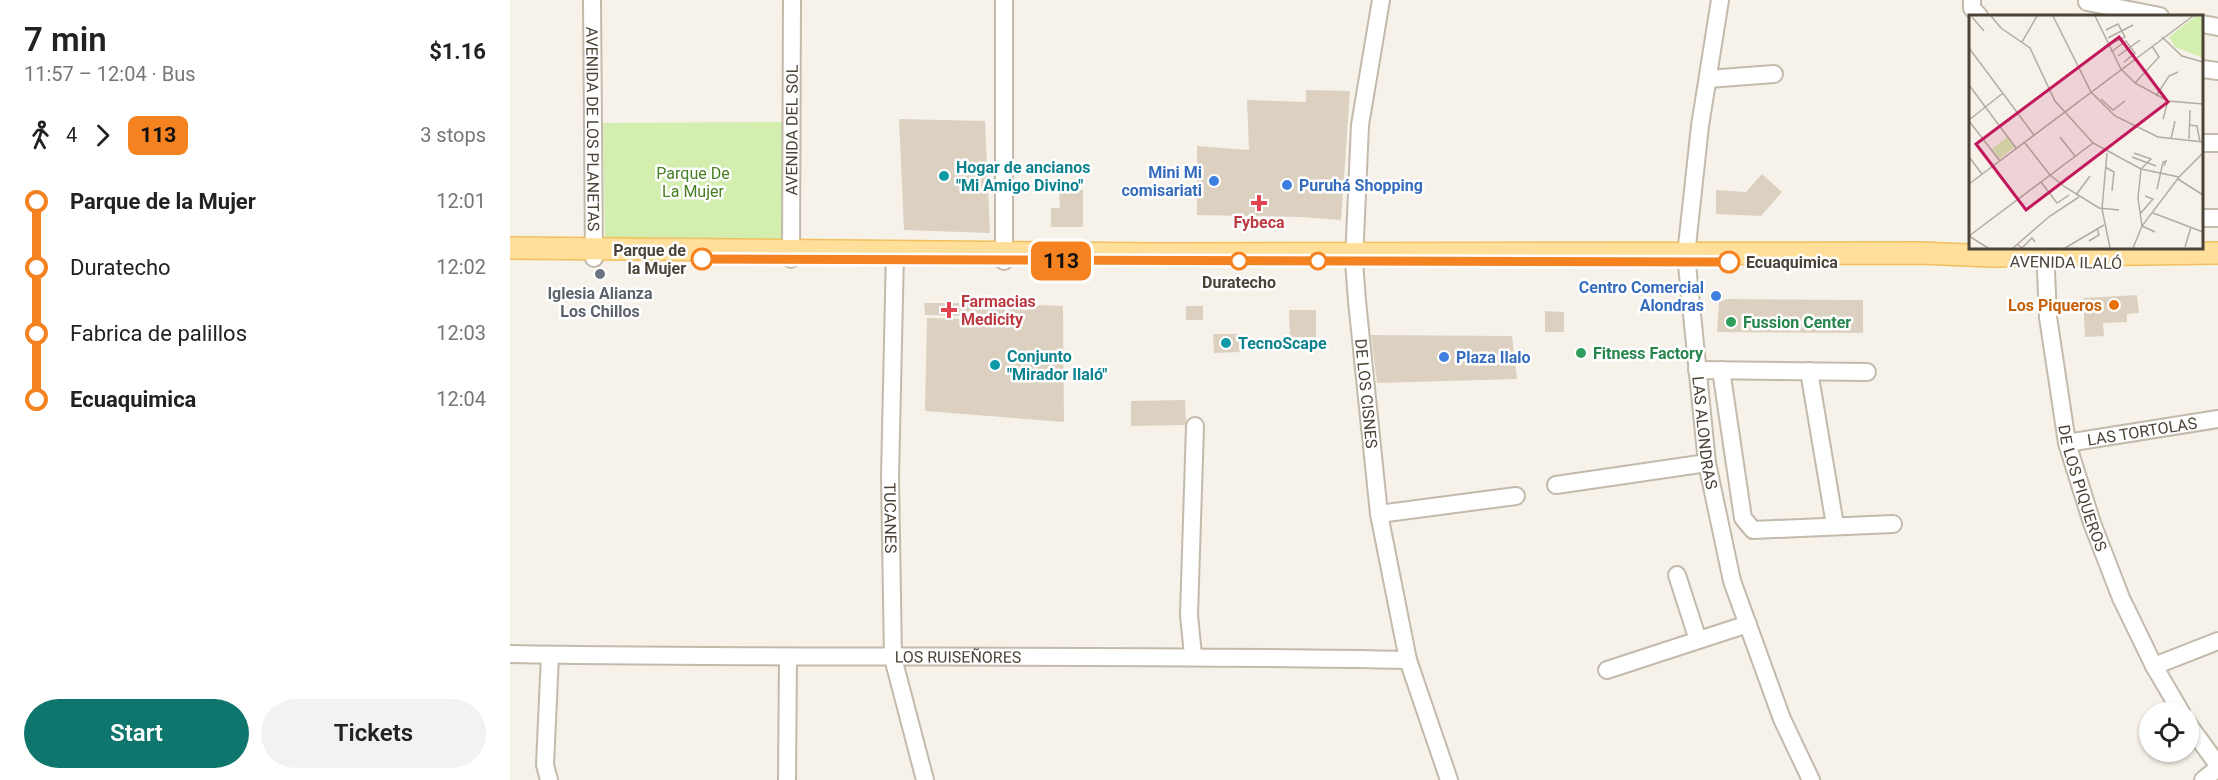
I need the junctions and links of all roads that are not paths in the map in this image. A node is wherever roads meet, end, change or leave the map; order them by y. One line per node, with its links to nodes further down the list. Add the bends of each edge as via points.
1 (592, 0): 17 (street, AVENIDA DE LOS PLANETAS)
2 (792, 0): 20 (street, AVENIDA DEL SOL)
3 (1004, 0): 22 (street)
4 (1381, 0): 23 (street, DE LOS CISNES, via 1360,125)
5 (1720, 0): 15 (street, LAS ALONDRAS)
6 (1972, 0): 8 (street, via 1972,8)
7 (2086, 6): 9 (street)
8 (1978, 15)
9 (2153, 15)
10 (2203, 24): 11 (street)
11 (2218, 27)
12 (2203, 69): 13 (street)
13 (2218, 71)
14 (1774, 74): 15 (street)
15 (1708, 79): 25 (street, LAS ALONDRAS)
16 (510, 248): 17 (main road, AVENIDA ILALÓ)
17 (593, 253): 20 (main road, AVENIDA ILALÓ); 24 (main road, AVENIDA ILALÓ)
18 (2218, 253): 19 (main road, AVENIDA ILALÓ)
19 (2045, 255): 25 (main road, AVENIDA ILALÓ); 26 (main road, AVENIDA ILALÓ); 33 (street, DE LOS PIQUEROS, via 2051,338)
20 (791, 256): 21 (main road, AVENIDA ILALÓ)
21 (895, 256): 22 (main road, AVENIDA ILALÓ); 48 (street, TUCANES, via 890,477)
22 (1004, 257): 23 (main road, AVENIDA ILALÓ)
23 (1355, 257): 25 (main road, AVENIDA ILALÓ); 37 (street, DE LOS CISNES)
24 (510, 258)
25 (1686, 258): 27 (street, LAS ALONDRAS)
26 (2218, 263)
27 (1697, 370): 28 (street); 34 (street, LAS ALONDRAS)
28 (1721, 370): 29 (street); 39 (street, via 1747,525 1753,530)
29 (1809, 371): 30 (street); 39 (street)
30 (1867, 372)
31 (2218, 419): 33 (street, LAS TORTOLAS)
32 (1194, 426): 46 (street, via 1189,615)
33 (2067, 443): 50 (street, DE LOS PIQUEROS, via 2121,598)
34 (1707, 463): 35 (street); 41 (street, LAS ALONDRAS, via 1732,581)
35 (1556, 485)
36 (1516, 496): 37 (street)
37 (1379, 514): 49 (street, DE LOS CISNES)
38 (1893, 524): 39 (street)
39 (1835, 525)
40 (1677, 575): 42 (street)
41 (1748, 624): 42 (street); 59 (street, LAS ALONDRAS, via 1782,719)
42 (1698, 640): 51 (street)
43 (2218, 641): 50 (street)
44 (510, 654): 45 (street, LOS RUISEÑORES)
45 (550, 655): 47 (street, LOS RUISEÑORES); 55 (street, via 545,765)
46 (1193, 655): 48 (street, LOS RUISEÑORES); 49 (street, LOS RUISEÑORES)
47 (788, 658): 48 (street, LOS RUISEÑORES); 56 (street)
48 (893, 658): 57 (street, TUCANES)
49 (1408, 660): 58 (street, DE LOS CISNES)
50 (2154, 666): 52 (street, DE LOS PIQUEROS)
51 (1607, 670)
52 (2175, 702)
53 (2199, 739): 54 (street)
54 (2218, 766): 60 (street)
55 (549, 780)
56 (787, 780)
57 (925, 780)
58 (1449, 780)
59 (1811, 780)
60 (2203, 780)

